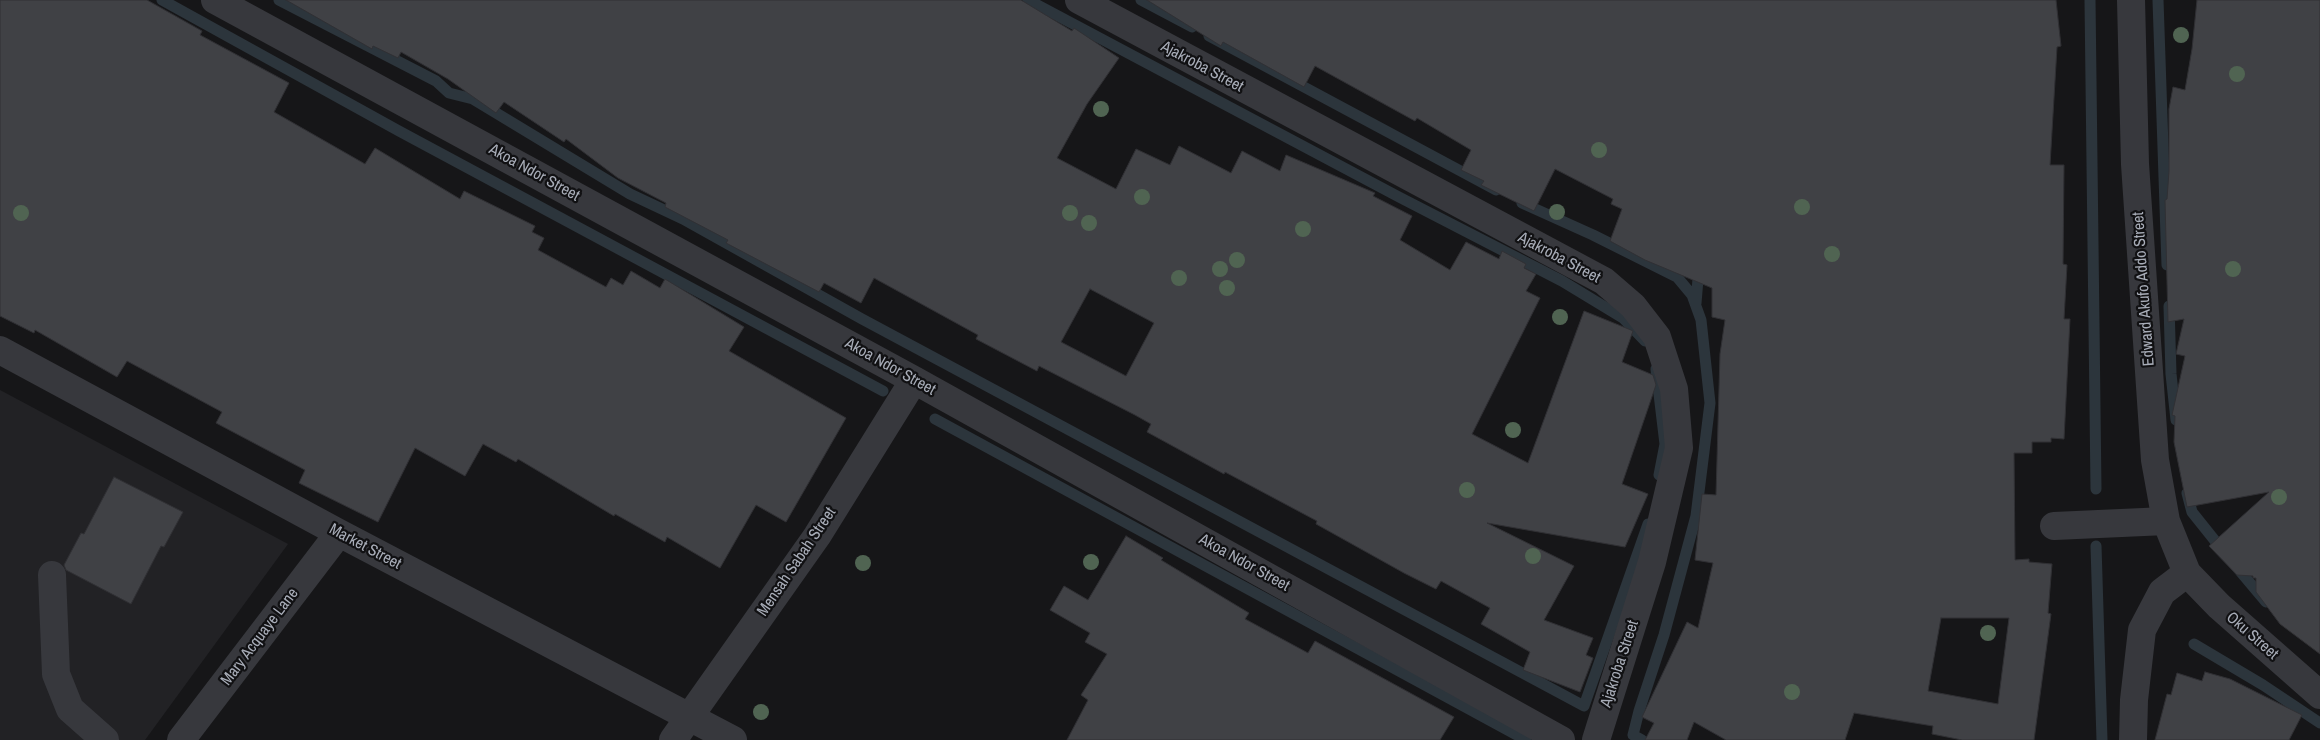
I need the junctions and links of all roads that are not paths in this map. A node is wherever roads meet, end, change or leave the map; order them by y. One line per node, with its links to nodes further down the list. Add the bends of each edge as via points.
1 (215, 0): 5 (street, Akoa Ndor Street)
2 (1080, 0): 18 (street, Ajakroba Street, via 1604,281 1633,306 1657,337 1674,389 1679,448 1652,562)
3 (2131, 0): 6 (street, Edward Akufo Addo Street, via 2138,204 2155,460)
4 (0, 350): 8 (street, Market Street)
5 (914, 380): 12 (street, Mensah Sabah Street, via 817,536); 17 (street, Akoa Ndor Street)
6 (2166, 521): 7 (street); 9 (street, Edward Akufo Addo Street)
7 (2054, 526)
8 (339, 533): 12 (street, Market Street); 14 (street, Mary Acquaye Lane)
9 (2187, 573): 11 (street, Oku Street, via 2219,606); 19 (street, via 2162,592 2142,630)
10 (52, 575): 13 (street, via 56,674 70,709)
11 (2320, 695)
12 (690, 717): 15 (street, Mensah Sabah Street); 16 (street, Market Street)
13 (105, 740)
14 (181, 740)
15 (673, 740)
16 (733, 740)
17 (1562, 740)
18 (1596, 740)
19 (2133, 740)

